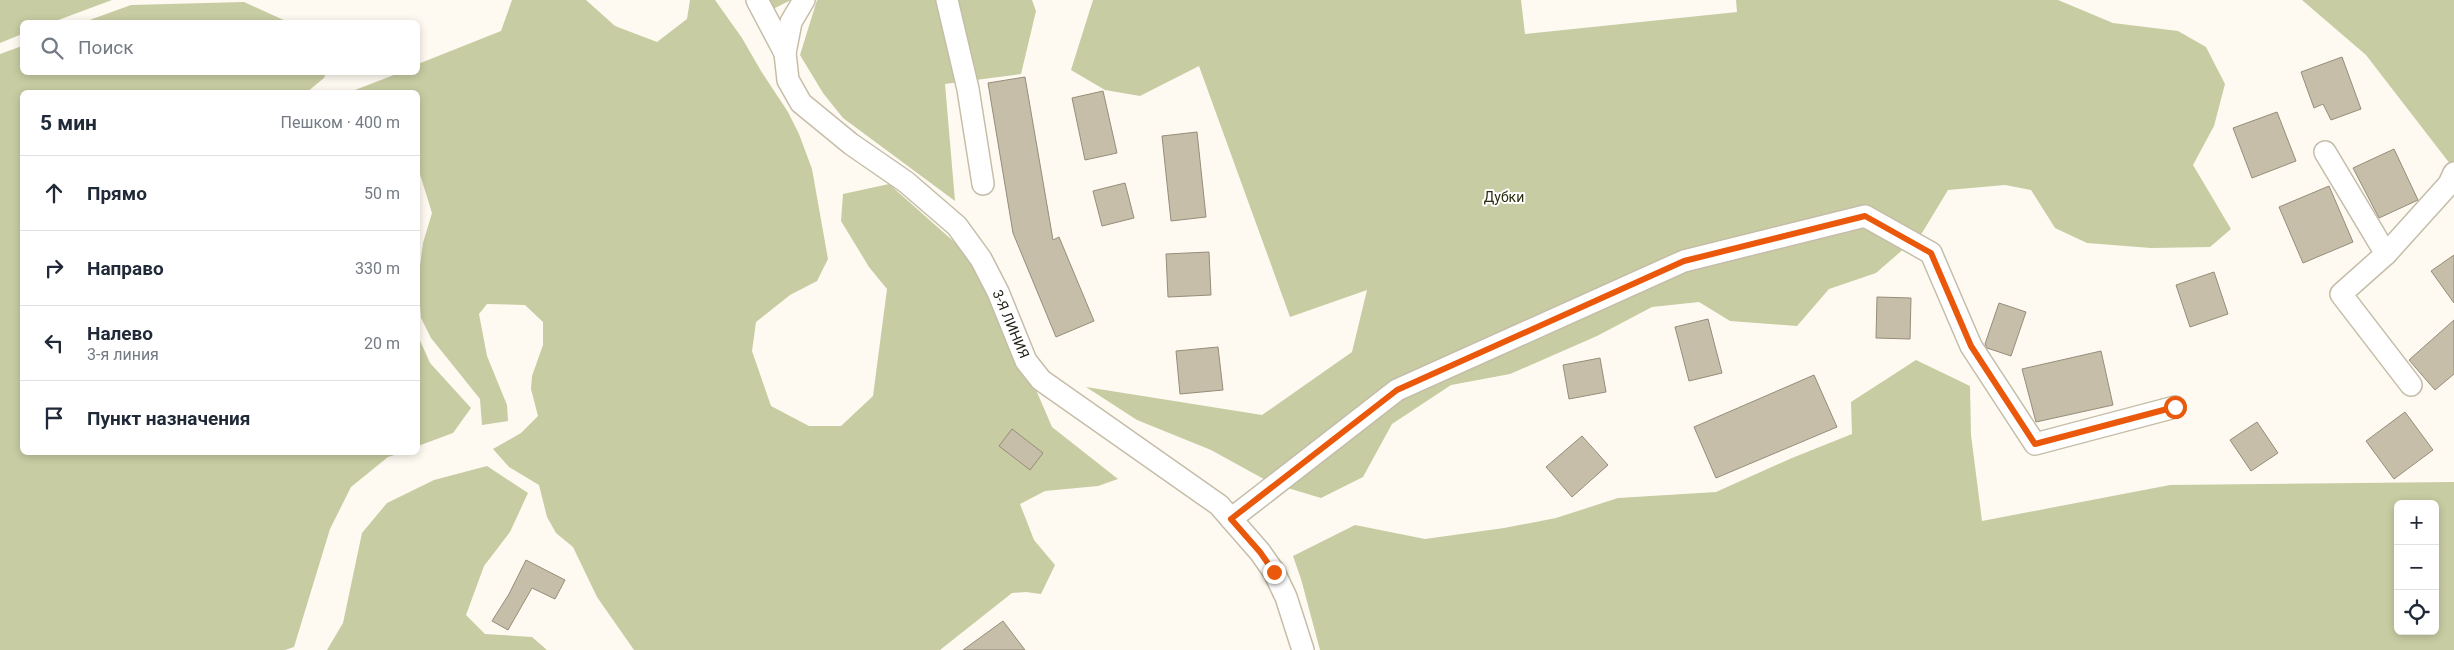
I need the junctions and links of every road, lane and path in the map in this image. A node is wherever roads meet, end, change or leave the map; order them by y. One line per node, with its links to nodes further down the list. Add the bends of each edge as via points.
1 (757, 0): 4 (street)
2 (804, 0): 4 (street, 3-Я ЛИНИЯ, via 791,22)
3 (947, 0): 7 (street, via 968,88)
4 (784, 54): 11 (street, 3-Я ЛИНИЯ, via 788,80 801,103 851,144 906,182 957,226 981,259 1026,360 1041,380 1219,505)
5 (2325, 152): 8 (street)
6 (2454, 173): 8 (street, via 2449,184)
7 (983, 184)
8 (2386, 254): 9 (street, via 2341,294)
9 (2411, 385)
10 (2175, 407): 11 (street, via 2035,444 1971,346 1931,253 1865,216 1684,261 1397,390)
11 (1231, 519): 12 (street, 3-Я ЛИНИЯ, via 1274,572)
12 (1304, 650)

